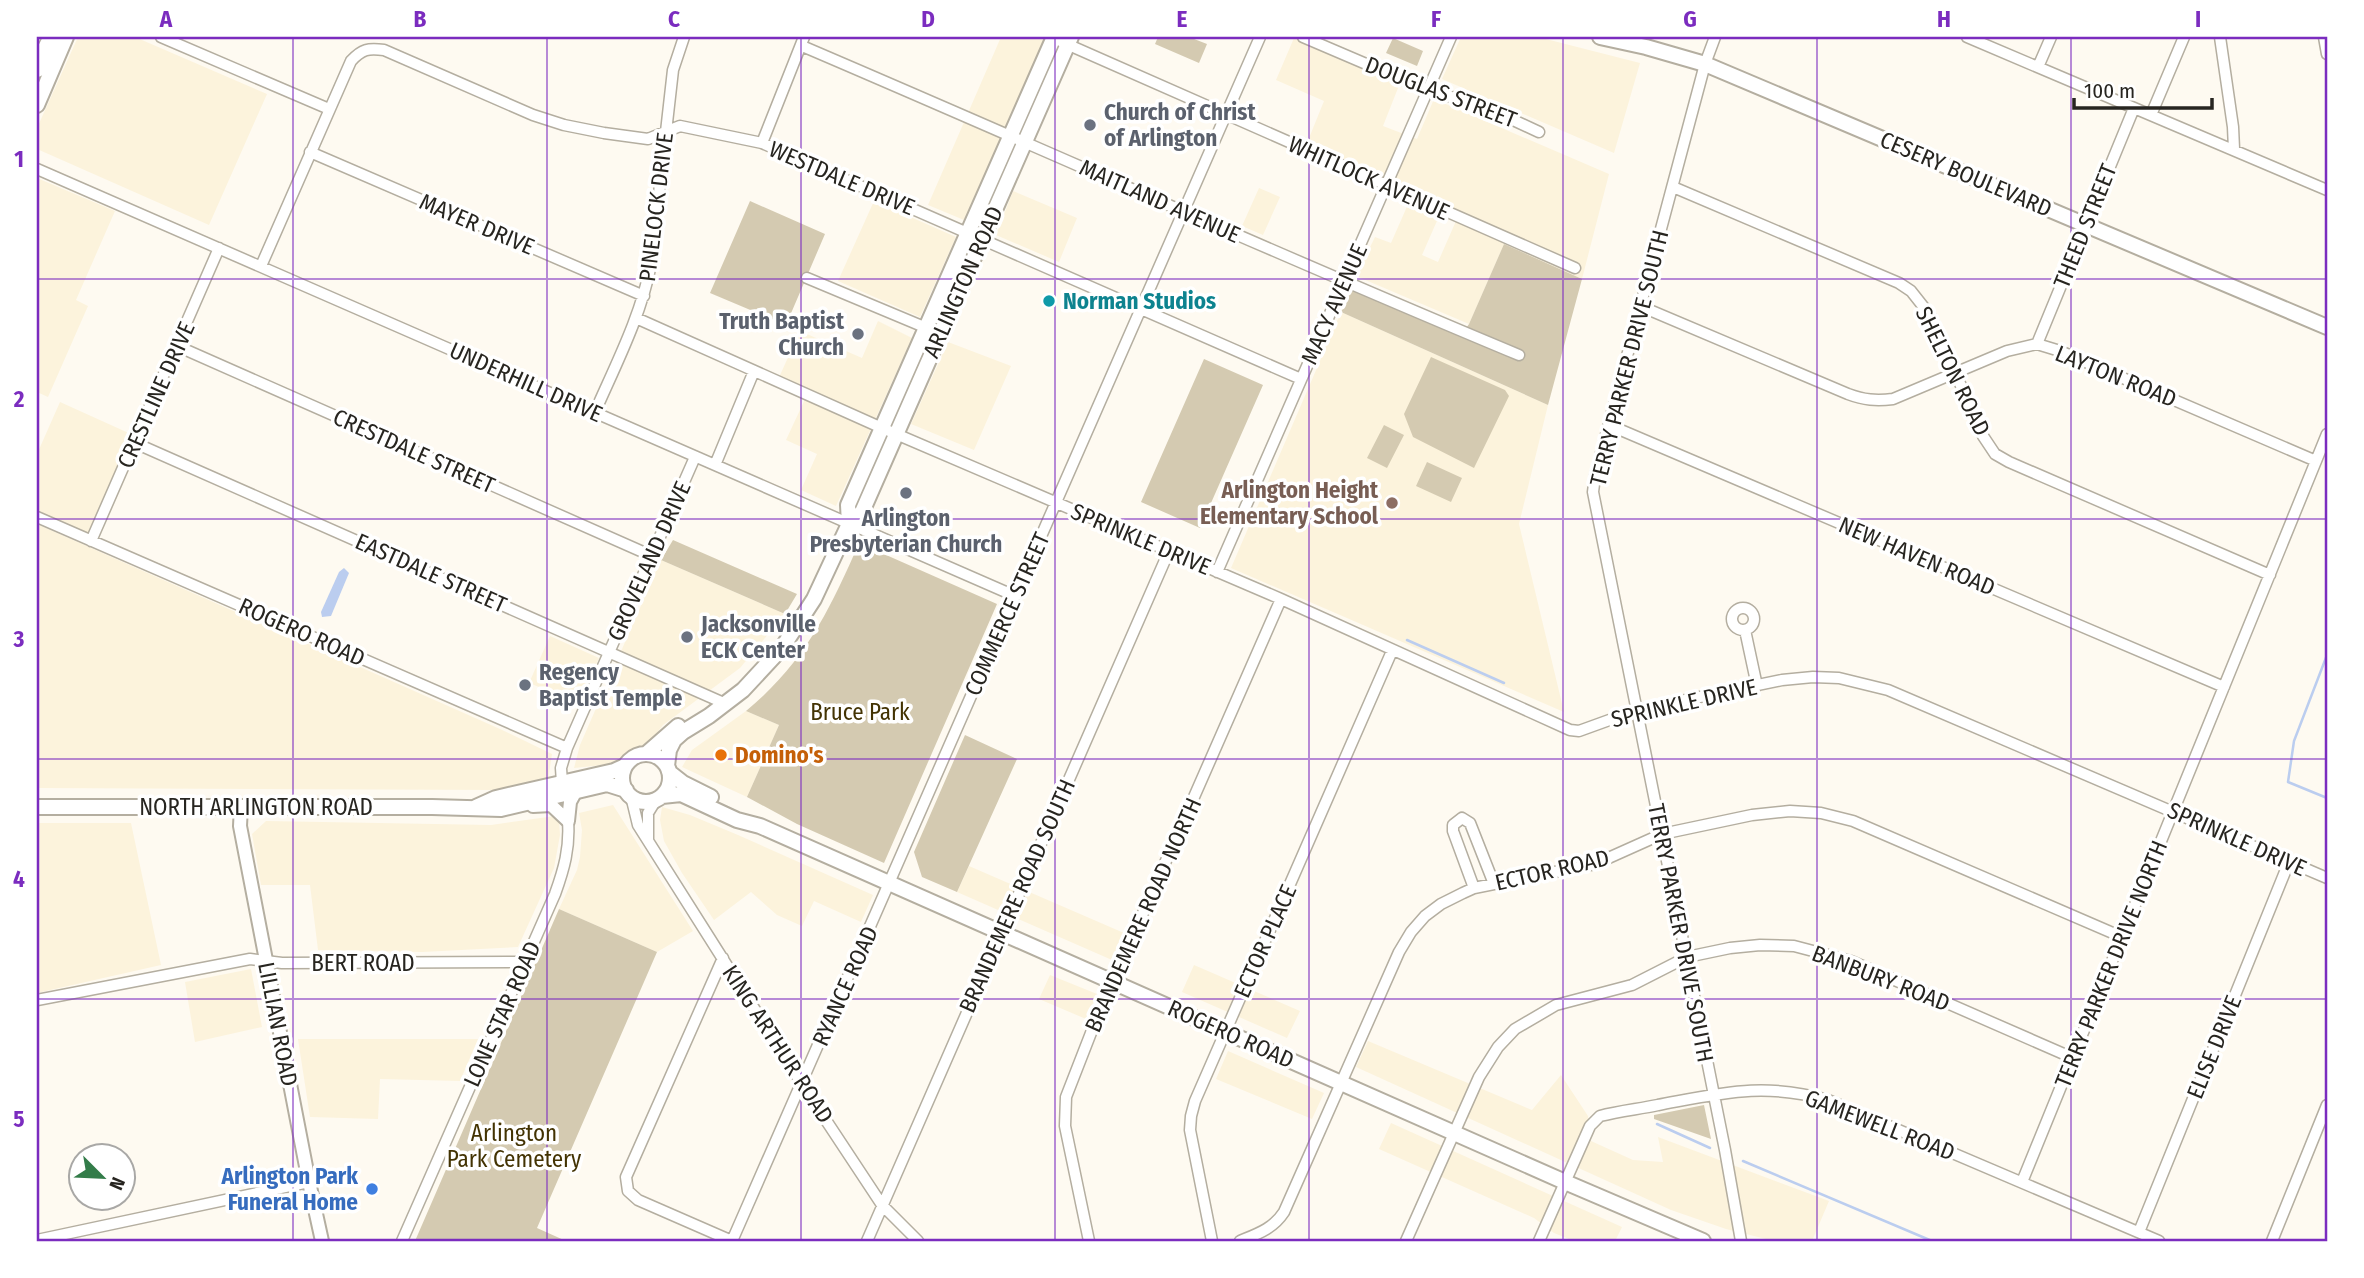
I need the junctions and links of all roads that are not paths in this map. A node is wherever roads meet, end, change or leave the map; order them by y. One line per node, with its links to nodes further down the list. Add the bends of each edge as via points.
1 (53, 37): 21 (highway)
2 (66, 37): 23 (main road)
3 (161, 37): 25 (street)
4 (684, 37): 28 (street, PINELOCK DRIVE, via 673,69)
5 (1052, 37): 17 (street, WHITLOCK AVENUE); 30 (main road, ARLINGTON ROAD)
6 (1260, 37): 27 (street, COMMERCE STREET)
7 (1303, 37): 22 (street, DOUGLAS STREET)
8 (1451, 37): 22 (street, MACY AVENUE)
9 (1600, 37): 19 (main road, CESERY BOULEVARD)
10 (1715, 37): 19 (street, TERRY PARKER DRIVE SOUTH)
11 (1967, 37): 20 (street)
12 (2051, 37): 20 (street)
13 (2184, 37): 26 (street)
14 (2220, 37): 33 (street)
15 (2324, 37): 18 (street)
16 (803, 41): 30 (street, MAITLAND AVENUE); 32 (street)
17 (1069, 41): 27 (street, WHITLOCK AVENUE); 31 (main road, ARLINGTON ROAD)
18 (2327, 54)
19 (1705, 64): 37 (street, TERRY PARKER DRIVE SOUTH); 40 (main road, CESERY BOULEVARD)
20 (2038, 67): 24 (street)
21 (37, 68)
22 (1427, 90): 29 (street, DOUGLAS STREET, via 1483,106); 36 (street, MACY AVENUE)
23 (37, 105)
24 (2134, 108): 26 (street); 40 (street, THEED STREET)
25 (329, 109): 28 (street, WESTDALE DRIVE, via 351,61 369,48 384,50 564,125 648,139); 34 (street)
26 (2151, 114): 33 (street)
27 (1226, 115): 36 (street, WHITLOCK AVENUE); 39 (street, COMMERCE STREET)
28 (665, 132): 32 (street, WESTDALE DRIVE, via 680,126); 48 (street, PINELOCK DRIVE)
29 (1539, 132)
30 (1010, 135): 31 (street, MAITLAND AVENUE); 41 (main road, ARLINGTON ROAD)
31 (1025, 141): 39 (street, MAITLAND AVENUE); 42 (main road, ARLINGTON ROAD)
32 (762, 143): 41 (street, WESTDALE DRIVE)
33 (2234, 149): 38 (street)
34 (310, 152): 44 (street); 48 (street, MAYER DRIVE)
35 (37, 169): 43 (street, UNDERHILL DRIVE)
36 (1386, 185): 45 (street, WHITLOCK AVENUE); 47 (street, MACY AVENUE)
37 (1673, 187): 49 (street, TERRY PARKER DRIVE SOUTH); 59 (street, SHELTON ROAD, via 1899,283 1930,315)
38 (2327, 191)
39 (1182, 212): 47 (street, MAITLAND AVENUE); 50 (street, COMMERCE STREET)
40 (2085, 225): 52 (main road, CESERY BOULEVARD); 55 (street, THEED STREET)
41 (967, 233): 42 (street, WESTDALE DRIVE); 53 (main road, ARLINGTON ROAD)
42 (982, 239): 50 (street, WESTDALE DRIVE); 54 (main road, ARLINGTON ROAD)
43 (219, 248): 44 (street, UNDERHILL DRIVE); 56 (street, CRESTLINE DRIVE)
44 (261, 266): 61 (street, UNDERHILL DRIVE)
45 (1575, 268)
46 (807, 278): 53 (street)
47 (1344, 282): 57 (street, MAITLAND AVENUE); 60 (street, MACY AVENUE)
48 (644, 296): 51 (street, PINELOCK DRIVE)
49 (1640, 306): 59 (street, LAYTON ROAD, via 1862,400 1893,399); 62 (street, TERRY PARKER DRIVE SOUTH)
50 (1140, 309): 60 (street, WESTDALE DRIVE); 70 (street, COMMERCE STREET)
51 (636, 318): 58 (street); 61 (street, PINELOCK DRIVE)
52 (2327, 327)
53 (926, 328): 54 (street); 63 (main road, ARLINGTON ROAD)
54 (941, 334): 64 (main road, ARLINGTON ROAD)
55 (2037, 344): 59 (street, LAYTON ROAD); 68 (street, LAYTON ROAD)
56 (177, 346): 66 (street, CRESTLINE DRIVE); 75 (street, CRESTDALE STREET)
57 (1519, 355)
58 (754, 371): 63 (street); 69 (street, GROVELAND DRIVE)
59 (1955, 373): 77 (street, SHELTON ROAD, via 1996,454)
60 (1301, 379): 76 (street, MACY AVENUE)
61 (595, 412): 67 (street, UNDERHILL DRIVE)
62 (1609, 425): 84 (street, NEW HAVEN ROAD); 86 (street, TERRY PARKER DRIVE SOUTH, via 1593,492)
63 (882, 428): 64 (street); 72 (main road, ARLINGTON ROAD, via 848,505)
64 (896, 434): 70 (street, SPRINKLE DRIVE); 72 (main road, ARLINGTON ROAD, via 862,512)
65 (2327, 434): 68 (street, TERRY PARKER DRIVE NORTH)
66 (135, 443): 73 (street, CRESTLINE DRIVE); 82 (street, EASTDALE STREET)
67 (695, 457): 69 (street, UNDERHILL DRIVE); 75 (street, GROVELAND DRIVE)
68 (2316, 461): 77 (street, TERRY PARKER DRIVE NORTH)
69 (715, 465): 72 (street, UNDERHILL DRIVE)
70 (1056, 503): 74 (street, SPRINKLE DRIVE); 78 (street, COMMERCE STREET)
71 (37, 517): 73 (street, ROGERO ROAD)
72 (849, 524): 78 (street, UNDERHILL DRIVE); 85 (main road, ARLINGTON ROAD, via 804,616 763,670)
73 (92, 541): 88 (street, ROGERO ROAD)
74 (1169, 551): 76 (street, SPRINKLE DRIVE); 109 (street, BRANDEMERE ROAD SOUTH)
75 (652, 556): 82 (street, GROVELAND DRIVE)
76 (1217, 572): 79 (street, SPRINKLE DRIVE)
77 (2270, 575): 84 (street, TERRY PARKER DRIVE NORTH)
78 (1015, 596): 106 (street, COMMERCE STREET)
79 (1281, 600): 81 (street, SPRINKLE DRIVE); 115 (street, BRANDEMERE ROAD NORTH)
80 (1745, 630): 83 (street)
81 (1392, 650): 86 (street, SPRINKLE DRIVE, via 1570,730 1579,731); 117 (street, ECTOR PLACE)
82 (610, 651): 85 (street, EASTDALE STREET); 88 (street, GROVELAND DRIVE)
83 (1757, 685): 86 (street, SPRINKLE DRIVE); 99 (street, SPRINKLE DRIVE, via 1814,677 1862,682)
84 (2224, 687): 99 (street, TERRY PARKER DRIVE NORTH)
85 (726, 704): 87 (main road, ARLINGTON ROAD)
86 (1637, 709): 102 (street, TERRY PARKER DRIVE SOUTH)
87 (696, 724): 89 (main road, ARLINGTON ROAD, via 680,725); 91 (main road, ARLINGTON ROAD, via 674,740)
88 (567, 748): 92 (street, GROVELAND DRIVE)
89 (646, 754): 90 (main road); 91 (main road, via 660,758)
90 (625, 766): 92 (main road, NORTH ARLINGTON ROAD); 94 (main road, via 623,781)
91 (668, 769): 95 (main road, via 670,783); 101 (main road, ROGERO ROAD, via 687,785 741,811)
92 (562, 783): 98 (main road, NORTH ARLINGTON ROAD, via 496,798)
93 (576, 791): 94 (main road, NORTH ARLINGTON ROAD, via 607,784); 98 (main road, NORTH ARLINGTON ROAD, via 502,808); 100 (street, via 569,802)
94 (629, 793): 95 (main road, via 646,802); 103 (street, KING ARTHUR ROAD, via 638,825)
95 (659, 798): 101 (main road, ROGERO ROAD, via 681,794); 103 (street, via 648,813)
96 (241, 806): 97 (main road, NORTH ARLINGTON ROAD); 98 (main road, NORTH ARLINGTON ROAD); 113 (street, LILLIAN ROAD, via 240,826)
97 (37, 807)
98 (482, 808): 100 (street, via 502,814 551,805)
99 (2174, 811): 104 (street, SPRINKLE DRIVE); 110 (street, TERRY PARKER DRIVE NORTH)
100 (568, 821): 114 (street, LONE STAR ROAD, via 564,869)
101 (760, 826): 106 (main road, ROGERO ROAD)
102 (1662, 834): 107 (street, ECTOR ROAD, via 1595,864); 110 (street, ECTOR ROAD, via 1752,815 1821,813 1853,821); 111 (street, TERRY PARKER DRIVE SOUTH)
103 (648, 839): 112 (street, KING ARTHUR ROAD)
104 (2289, 862): 105 (street, SPRINKLE DRIVE); 128 (street, ELISE DRIVE)
105 (2327, 878)
106 (889, 884): 109 (main road, ROGERO ROAD); 120 (street, RYANCE ROAD)
107 (1494, 884): 108 (street, ECTOR ROAD); 108 (street, via 1470,823 1462,818 1453,831)
108 (1474, 888): 119 (street, ECTOR ROAD, via 1441,904 1411,932)
109 (1001, 933): 115 (main road, ROGERO ROAD); 127 (street, BRANDEMERE ROAD SOUTH)
110 (2122, 937): 118 (street, TERRY PARKER DRIVE NORTH)
111 (1687, 957): 118 (street, BANBURY ROAD, via 1760,945 1824,953); 121 (street, TERRY PARKER DRIVE SOUTH); 123 (street, BANBURY ROAD, via 1632,985 1556,1005 1516,1029 1479,1077)
112 (723, 958): 120 (street, KING ARTHUR ROAD); 132 (street, via 626,1177 628,1191 638,1200)
113 (266, 961): 114 (street, BERT ROAD); 116 (street, BERT ROAD, via 250,958); 124 (street, LILLIAN ROAD)
114 (525, 962): 131 (street, LONE STAR ROAD)
115 (1113, 982): 117 (main road, ROGERO ROAD); 135 (street, BRANDEMERE ROAD NORTH, via 1064,1105)
116 (37, 1000)
117 (1226, 1032): 119 (main road, ROGERO ROAD); 136 (street, ECTOR PLACE, via 1191,1116)
118 (2073, 1058): 126 (street, TERRY PARKER DRIVE NORTH)
119 (1341, 1082): 123 (main road, ROGERO ROAD); 137 (street, ECTOR ROAD, via 1278,1222)
120 (802, 1084): 127 (street, KING ARTHUR ROAD); 132 (street, RYANCE ROAD)
121 (1713, 1094): 125 (street, GAMEWELL ROAD, via 1600,1116 1590,1126); 126 (street, GAMEWELL ROAD, via 1777,1089 1828,1100); 141 (street, TERRY PARKER DRIVE SOUTH)
122 (2327, 1105): 143 (street)
123 (1454, 1131): 125 (main road, ROGERO ROAD); 138 (street, BANBURY ROAD)
124 (309, 1182): 129 (street); 130 (street, LILLIAN ROAD)
125 (1565, 1182): 139 (street, GAMEWELL ROAD); 140 (main road, ROGERO ROAD)
126 (2022, 1182): 128 (street, GAMEWELL ROAD)
127 (882, 1205): 133 (street, BRANDEMERE ROAD SOUTH); 134 (street, KING ARTHUR ROAD)
128 (2139, 1232): 142 (street, GAMEWELL ROAD)
129 (37, 1240)
130 (322, 1241)
131 (402, 1241)
132 (732, 1241)
133 (867, 1241)
134 (918, 1241)
135 (1089, 1241)
136 (1212, 1241)
137 (1240, 1241)
138 (1406, 1241)
139 (1539, 1241)
140 (1703, 1241)
141 (1741, 1241)
142 (2159, 1241)
143 (2272, 1241)

